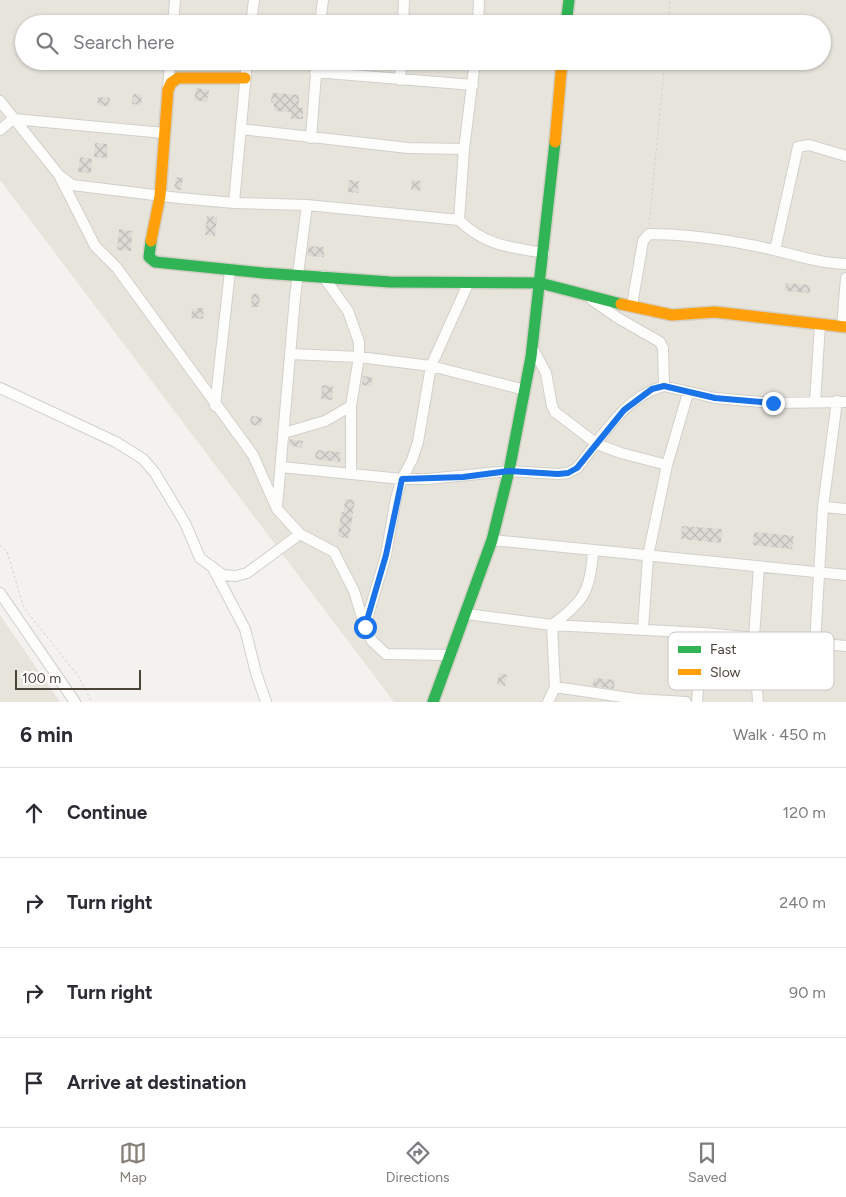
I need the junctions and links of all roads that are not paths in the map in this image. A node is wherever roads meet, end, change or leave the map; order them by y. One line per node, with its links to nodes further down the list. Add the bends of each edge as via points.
1 (175, 0): 7 (street)
2 (254, 0): 8 (street)
3 (323, 0): 9 (street)
4 (404, 0): 10 (street)
5 (480, 0): 11 (street)
6 (569, 0): 12 (street)
7 (174, 15)
8 (252, 15)
9 (321, 15)
10 (403, 15)
11 (479, 15)
12 (567, 15)
13 (169, 70): 22 (street)
14 (246, 70): 19 (street)
15 (401, 70): 20 (street)
16 (474, 70): 21 (street)
17 (561, 70): 37 (street)
18 (315, 72): 20 (street); 28 (street)
19 (245, 78): 22 (street, via 178,78); 25 (street)
20 (400, 80): 21 (street)
21 (473, 85): 29 (street)
22 (168, 90): 27 (street)
23 (0, 101): 24 (street)
24 (13, 119): 26 (street); 27 (street); 31 (street)
25 (241, 129): 28 (street); 33 (street)
26 (0, 130)
27 (164, 133): 32 (street)
28 (310, 138): 29 (street, via 408,148)
29 (464, 149): 35 (street)
30 (846, 156): 36 (street, via 809,145 798,147)
31 (59, 175): 32 (street, via 77,186); 59 (street, via 95,246 123,276)
32 (160, 196): 33 (street); 39 (street, via 149,253 152,259 161,263)
33 (234, 203): 34 (street)
34 (307, 205): 35 (street); 40 (street)
35 (460, 220): 37 (street, via 484,240)
36 (775, 250): 38 (street, via 824,264); 46 (street, via 697,237 649,234 643,241)
37 (544, 254): 43 (street)
38 (846, 264)
39 (230, 270): 40 (street); 59 (street)
40 (298, 274): 41 (street); 50 (street)
41 (323, 276): 44 (street); 51 (street, via 348,311 359,342)
42 (846, 278): 48 (street)
43 (540, 283): 44 (street); 45 (street); 49 (street)
44 (468, 284): 52 (street)
45 (589, 297): 46 (street); 53 (street, via 660,342)
46 (632, 305): 47 (street, via 672,315 715,312)
47 (820, 324): 48 (street); 58 (street)
48 (844, 327)
49 (532, 347): 55 (street); 62 (street, via 546,373 555,412)
50 (290, 354): 51 (street); 61 (street)
51 (359, 356): 52 (street); 60 (street)
52 (431, 366): 55 (street); 67 (street, via 418,442)
53 (664, 386): 56 (street); 62 (street, via 643,394 624,410)
54 (0, 388): 76 (street, via 116,442 143,459 186,523 200,558)
55 (525, 390): 65 (street)
56 (688, 393): 58 (street, via 773,403); 63 (street)
57 (841, 401): 58 (street); 68 (street)
58 (815, 402)
59 (215, 406): 69 (street, via 253,455)
60 (351, 406): 61 (street, via 325,421); 66 (street)
61 (284, 433): 64 (street)
62 (598, 444): 63 (street); 65 (street, via 577,468 568,473)
63 (667, 465): 74 (street)
64 (281, 467): 66 (street); 69 (street)
65 (509, 471): 67 (street, via 463,477); 72 (street)
66 (351, 474): 67 (street)
67 (402, 479): 82 (street, via 386,555)
68 (823, 507): 70 (street); 77 (street)
69 (277, 509): 71 (street)
70 (846, 509)
71 (300, 534): 76 (street, via 247,573 223,575); 82 (street, via 334,552 354,591)
72 (492, 540): 73 (street); 80 (street)
73 (593, 550): 74 (street); 81 (street, via 592,577 579,602)
74 (648, 556): 75 (street); 83 (street)
75 (759, 567): 77 (street); 85 (street)
76 (214, 570): 91 (street, via 245,629)
77 (819, 572): 78 (street); 86 (street)
78 (846, 575)
79 (0, 593): 90 (street)
80 (466, 614): 81 (street); 87 (street)
81 (552, 625): 83 (street); 88 (street)
82 (365, 627): 87 (street, via 372,641 386,654)
83 (643, 629): 84 (street)
84 (688, 632)
85 (754, 632)
86 (816, 632)
87 (450, 655): 92 (street)
88 (555, 687): 89 (street); 93 (street)
89 (625, 700): 94 (street)
90 (75, 702)
91 (266, 702)
92 (433, 702)
93 (548, 702)
94 (686, 702)

